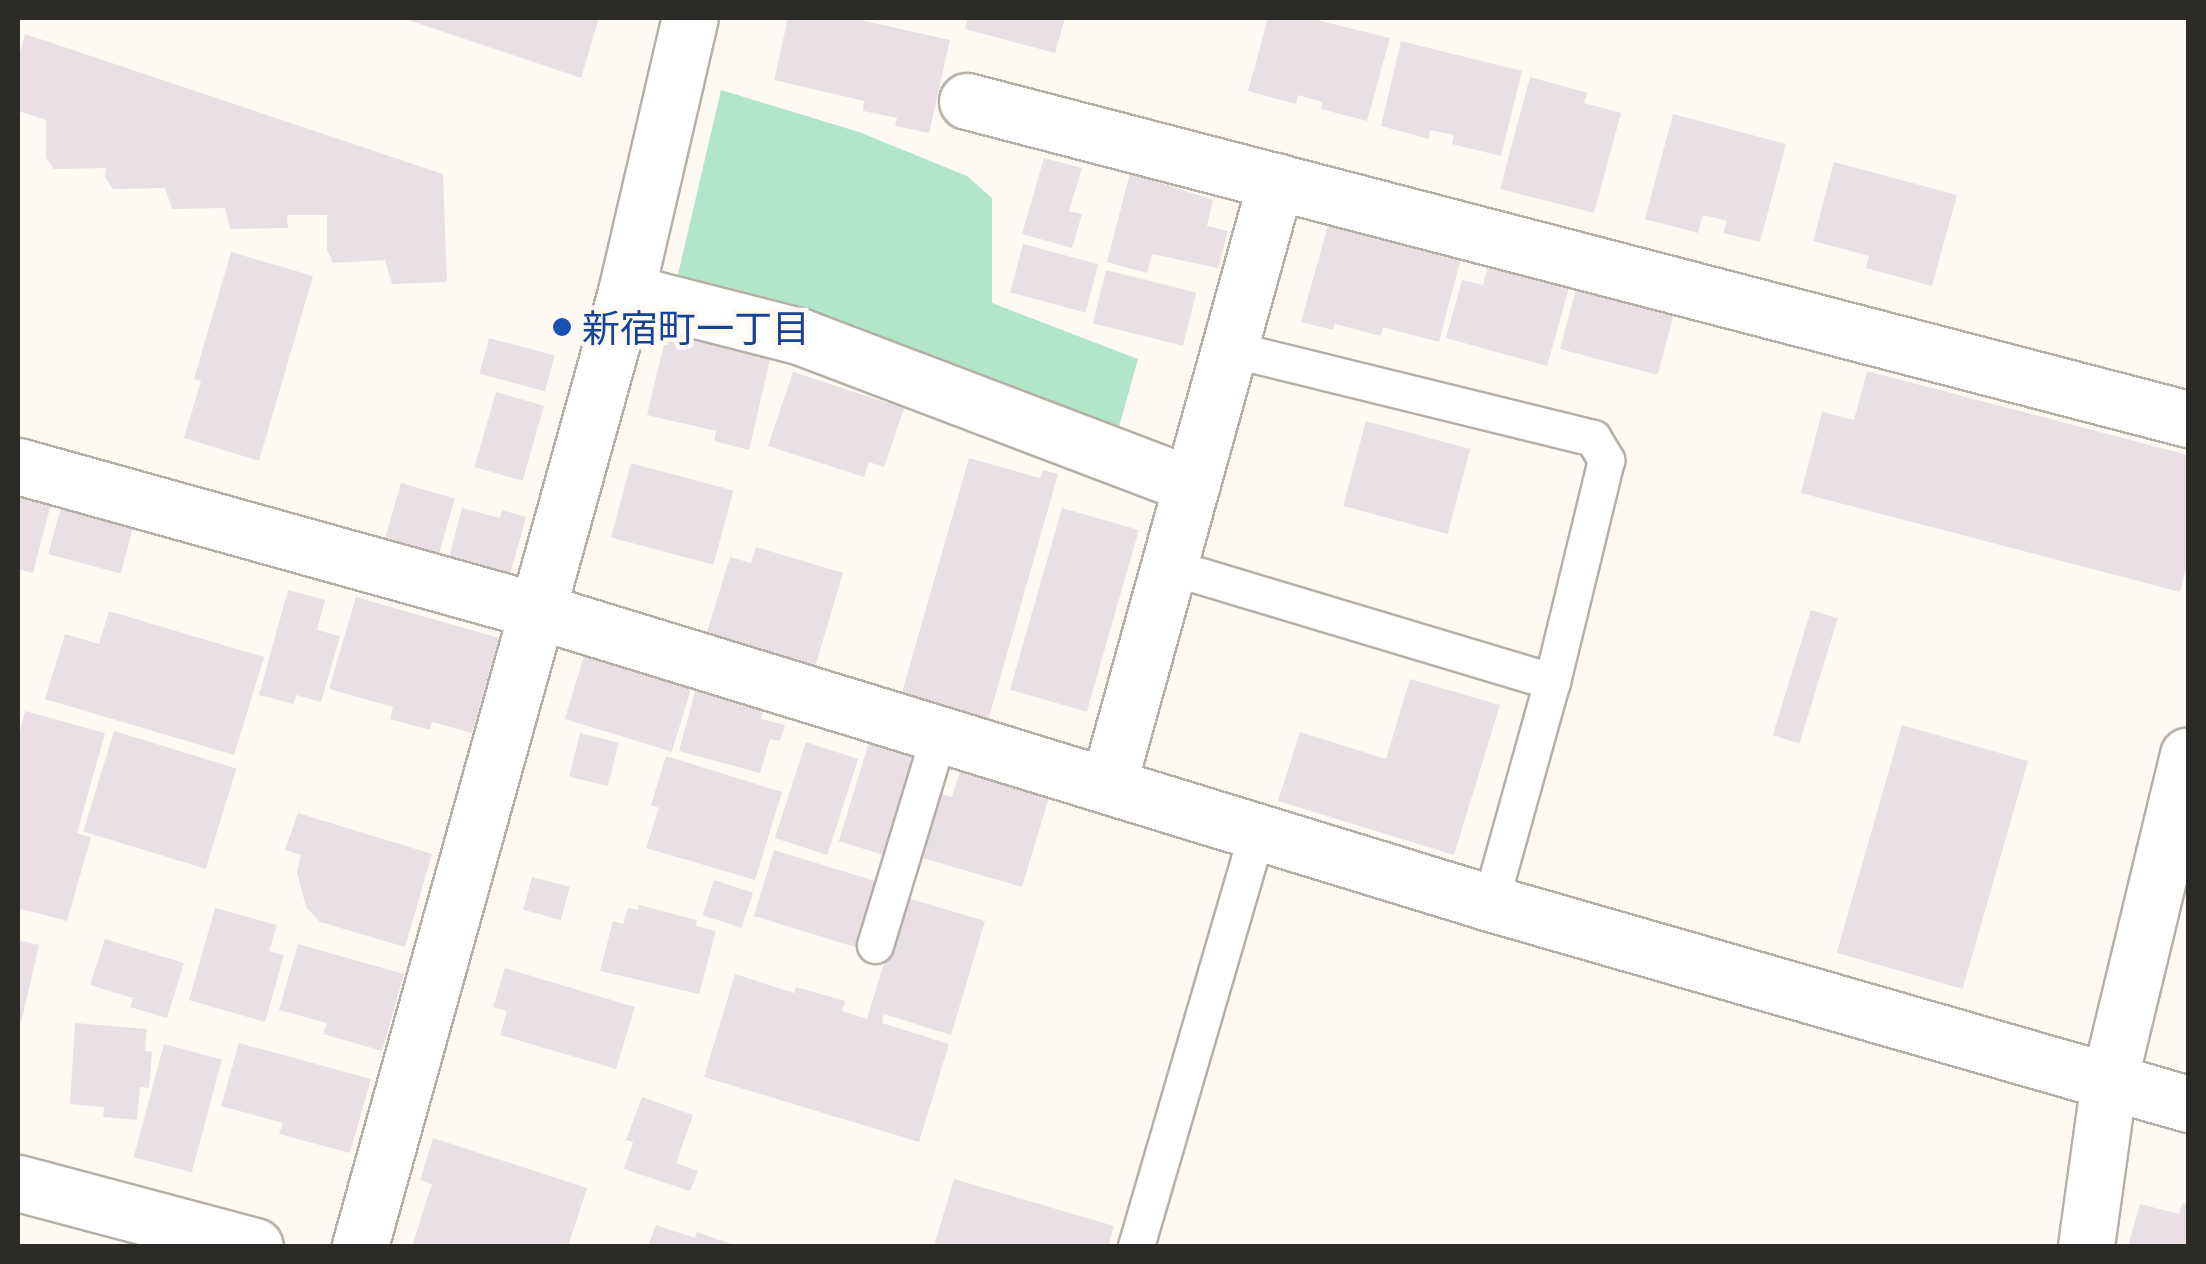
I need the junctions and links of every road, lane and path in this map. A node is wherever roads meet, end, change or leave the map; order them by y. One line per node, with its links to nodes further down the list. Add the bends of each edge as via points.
1 (690, 18): 4 (street)
2 (967, 101): 3 (street)
3 (1276, 180): 5 (street); 6 (street)
4 (626, 292): 8 (street, via 799,336); 10 (street)
5 (1231, 349): 8 (street); 11 (lane, via 1593,438 1606,460)
6 (2188, 419)
7 (18, 466): 10 (street)
8 (1192, 485): 9 (street)
9 (1171, 567): 11 (lane); 14 (street)
10 (538, 611): 12 (street); 23 (street)
11 (1552, 681): 17 (lane)
12 (938, 734): 14 (street); 18 (lane)
13 (2188, 755): 15 (street)
14 (1108, 785): 16 (street)
15 (2181, 829): 19 (street)
16 (1257, 832): 17 (street); 24 (lane)
17 (1490, 903): 19 (street)
18 (875, 945)
19 (2109, 1081): 20 (street); 25 (street)
20 (2188, 1104)
21 (18, 1183): 22 (street)
22 (255, 1246)
23 (360, 1246)
24 (1136, 1246)
25 (2086, 1246)

